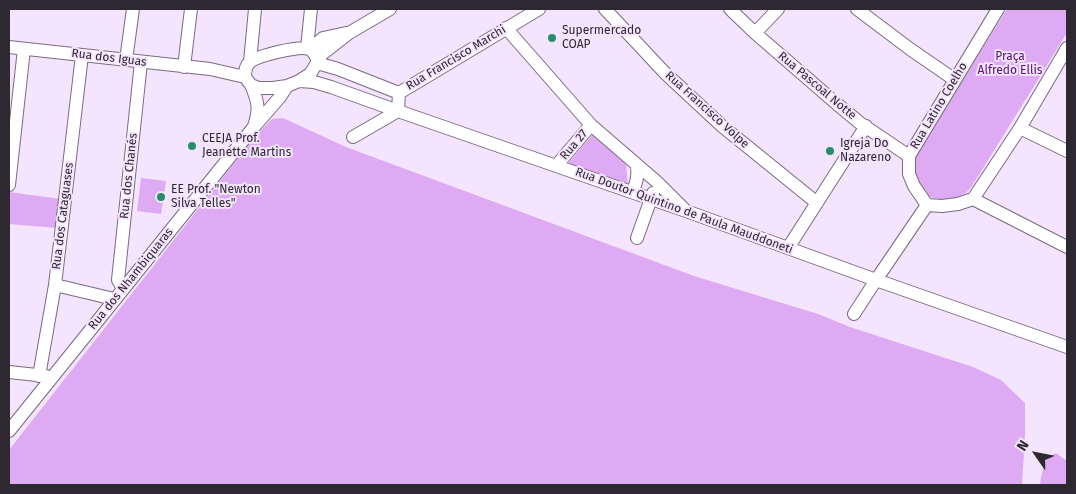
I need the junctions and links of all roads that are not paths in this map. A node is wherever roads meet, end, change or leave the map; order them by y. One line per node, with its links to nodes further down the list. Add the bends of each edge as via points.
1 (133, 9): 20 (street)
2 (191, 9): 22 (street)
3 (255, 9): 23 (street)
4 (311, 9): 18 (street)
5 (390, 9): 12 (street)
6 (539, 9): 13 (street, Rua Francisco Marchi)
7 (605, 9): 42 (street, Rua Francisco Volpe, via 665,73 722,126)
8 (730, 9): 14 (street, Rua Pascoal Notte)
9 (778, 9): 14 (street)
10 (857, 9): 24 (street)
11 (998, 9): 24 (street, Rua Latino Coelho)
12 (370, 15): 18 (street, via 349,32 323,38)
13 (506, 28): 26 (street, Rua Francisco Marchi); 28 (street)
14 (755, 34): 29 (street, Rua Pascoal Notte)
15 (9, 47): 17 (street, Rua dos Iguas)
16 (1067, 48): 31 (street)
17 (24, 49): 19 (street, Rua dos Iguas); 38 (street)
18 (312, 54): 23 (street, via 294,48 277,52 256,58); 25 (street, via 310,74); 26 (street, Rua Francisco Marchi)
19 (82, 55): 20 (street, Rua dos Iguas); 49 (street, Rua dos Cataguases)
20 (126, 60): 21 (street, Rua dos Iguas)
21 (141, 62): 22 (street, Rua dos Iguas); 50 (street, Rua dos Chanés, via 118,280)
22 (184, 67): 23 (street, Rua dos Iguas)
23 (248, 72): 25 (street, Rua dos Iguas, via 259,88); 30 (street, Rua dos Nhambiquaras, via 258,101)
24 (955, 80): 34 (street, Rua Latino Coelho)
25 (293, 84): 27 (street, Rua Doutor Quintino de Paula Mauddoneti, via 314,82 331,86); 30 (street, Rua dos Nhambiquaras)
26 (399, 93): 27 (street, Rua Francisco Marchi)
27 (398, 111): 32 (street); 36 (street, Rua Doutor Quintino de Paula Mauddoneti)
28 (591, 125): 35 (street); 36 (street, Rua 27)
29 (866, 126): 34 (street, Rua Pascoal Notte); 42 (street)
30 (253, 128): 50 (street, Rua dos Nhambiquaras)
31 (1020, 128): 33 (street); 41 (street)
32 (353, 137)
33 (1067, 150)
34 (909, 156): 43 (street, Rua Latino Coelho, via 909,174)
35 (637, 165): 37 (street); 39 (street, via 637,184)
36 (556, 166): 39 (street, Rua Doutor Quintino de Paula Mauddoneti)
37 (657, 182): 40 (street); 44 (street)
38 (9, 185)
39 (632, 192): 40 (street, Rua Doutor Quintino de Paula Mauddoneti)
40 (650, 199): 44 (street, Rua Doutor Quintino de Paula Mauddoneti); 45 (street)
41 (973, 199): 43 (street, via 958,204); 46 (street)
42 (817, 203): 47 (street)
43 (928, 205): 48 (street)
44 (686, 211): 47 (street, Rua Doutor Quintino de Paula Mauddoneti)
45 (637, 238)
46 (1067, 247)
47 (788, 248): 48 (street, Rua Doutor Quintino de Paula Mauddoneti)
48 (876, 280): 52 (street); 53 (street, Rua Doutor Quintino de Paula Mauddoneti)
49 (55, 285): 51 (street); 55 (street, Rua dos Cataguases)
50 (123, 288): 51 (street, Rua dos Nhambiquaras)
51 (114, 299): 56 (street, Rua dos Nhambiquaras)
52 (854, 314)
53 (1067, 347)
54 (9, 372): 55 (street)
55 (39, 376): 56 (street)
56 (54, 377): 57 (street, Rua dos Nhambiquaras)
57 (9, 431)

